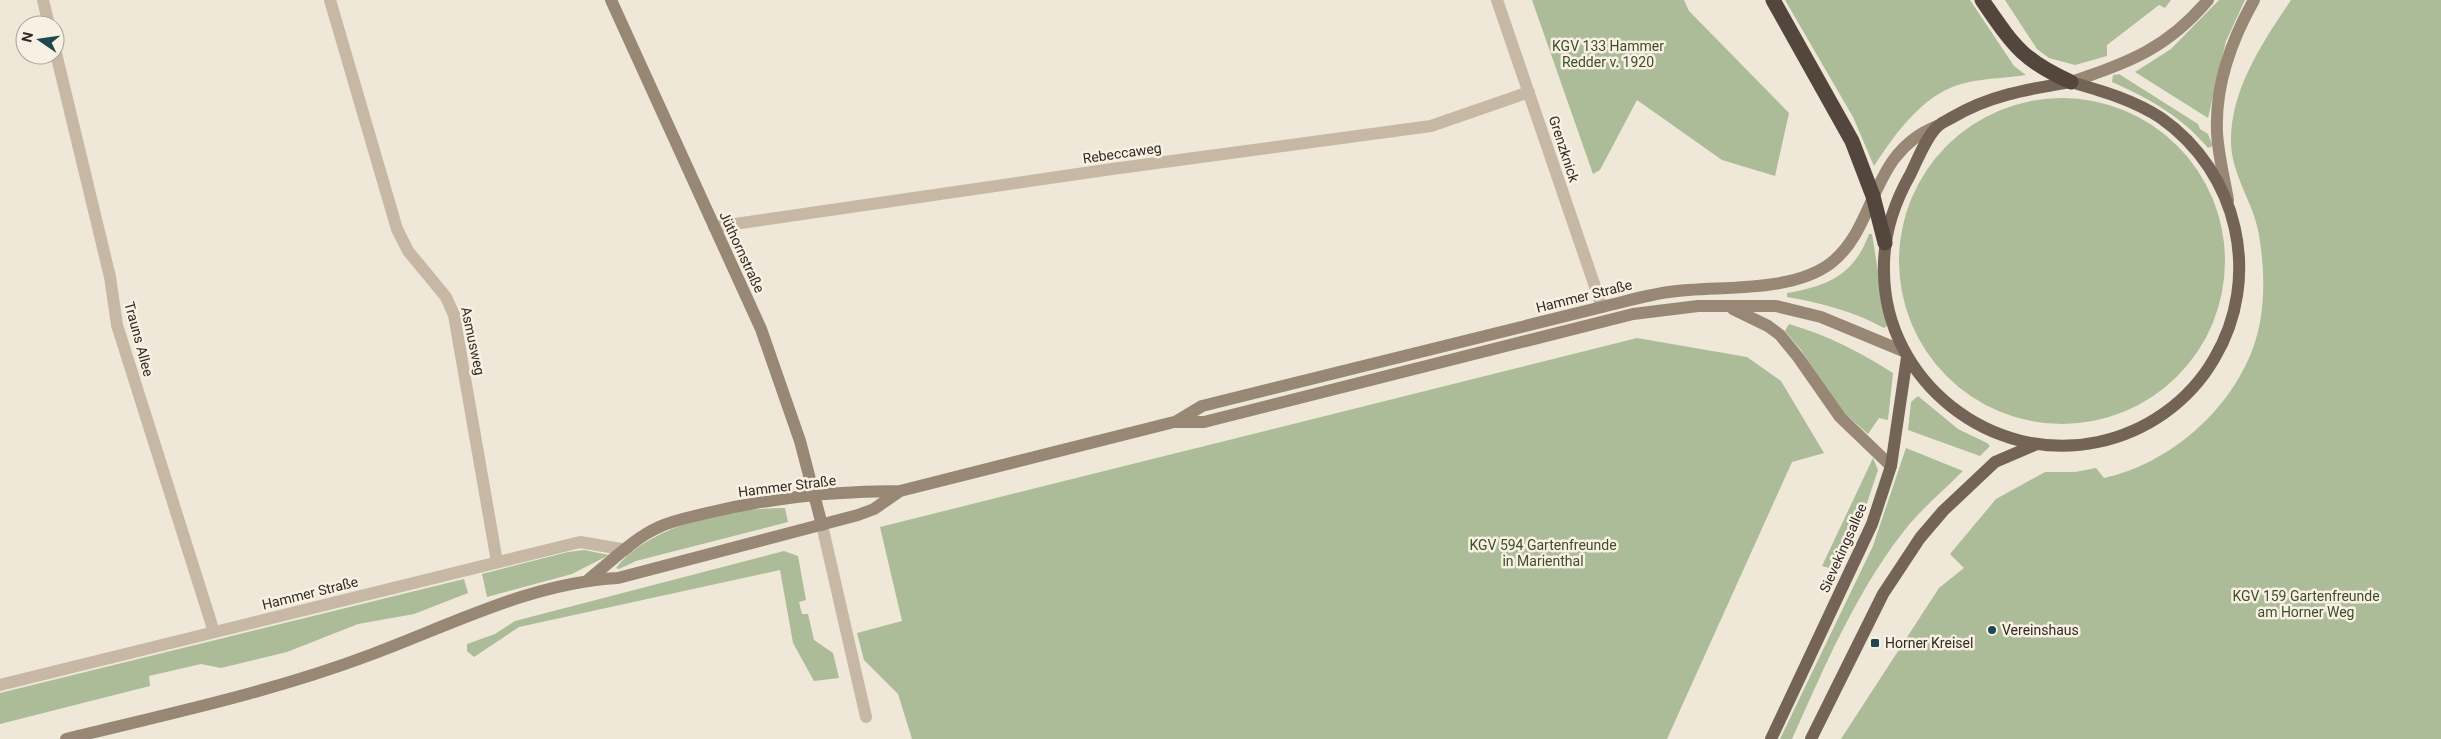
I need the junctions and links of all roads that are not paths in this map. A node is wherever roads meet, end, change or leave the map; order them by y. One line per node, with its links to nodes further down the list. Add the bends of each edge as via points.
1 (43, 0): 9 (street)
2 (330, 0): 28 (street, Asmusweg, via 397,229 408,251 446,297 454,315)
3 (611, 0): 16 (main road, Jüthornstraße)
4 (1497, 0): 12 (street, Grenzknick)
5 (1773, 0): 14 (highway, via 1852,141)
6 (1982, 0): 11 (highway, via 2020,52 2050,73)
7 (2208, 0): 11 (main road, Sievekingsallee, via 2185,24 2151,50)
8 (2254, 0): 15 (main road, Sievekingsallee, via 2234,41 2219,107 2218,148)
9 (47, 15)
10 (59, 65): 30 (street, Trauns Allee, via 110,276 118,325)
11 (2072, 82): 13 (main road, Sievekingsallee, via 1998,96); 15 (main road, Sievekingsallee, via 2124,99 2161,119 2203,158)
12 (1529, 92): 16 (street, Rebeccaweg, via 1431,126); 18 (street, Grenzknick)
13 (1937, 126): 14 (main road, Hammer Straße, via 1918,134 1901,149); 17 (main road, Sievekingsallee, via 1902,190 1891,216)
14 (1872, 196): 17 (highway); 18 (main road, Hammer Straße, via 1844,250 1830,264 1811,275 1779,284 1668,292)
15 (2229, 202): 22 (main road, Sievekingsallee, via 2238,241 2240,274 2237,301 2227,336 2199,382 2158,418 2126,434 2091,444)
16 (714, 227): 25 (main road, Jüthornstraße, via 761,329 800,441)
17 (1885, 243): 20 (main road, Sievekingsallee, via 1885,291 1889,312)
18 (1602, 307): 21 (main road, Hammer Straße, via 1202,406)
19 (1728, 307): 20 (main road, Hammer Straße, via 1776,306 1822,317); 21 (main road, Hammer Straße, via 1698,306 1633,314 1204,422); 23 (main road, via 1780,335 1840,417)
20 (1905, 354): 22 (main road, Sievekingsallee, via 1938,396 1959,414 1992,432); 23 (main road, Sievekingsallee)
21 (1174, 422): 24 (main road, Hammer Straße)
22 (2037, 444): 35 (main road, Sievekingsallee, via 1995,462 1943,511 1920,538 1883,594)
23 (1891, 466): 34 (main road, Sievekingsallee, via 1872,524)
24 (900, 491): 25 (main road, Hammer Straße); 26 (main road, Hammer Straße, via 874,509)
25 (814, 497): 26 (main road, Jüthornstraße); 27 (main road, Hammer Straße, via 749,503 678,520 658,527)
26 (822, 525): 29 (main road, Hammer Straße, via 618,578); 32 (street)
27 (627, 550): 28 (street, Hammer Straße, via 580,542); 29 (main road, Hammer Straße)
28 (497, 562): 30 (street, Hammer Straße)
29 (589, 579): 33 (main road, Hammer Straße, via 480,610 369,656 278,685)
30 (214, 632): 31 (street, Hammer Straße)
31 (0, 685)
32 (866, 717)
33 (66, 739)
34 (1771, 739)
35 (1811, 739)

